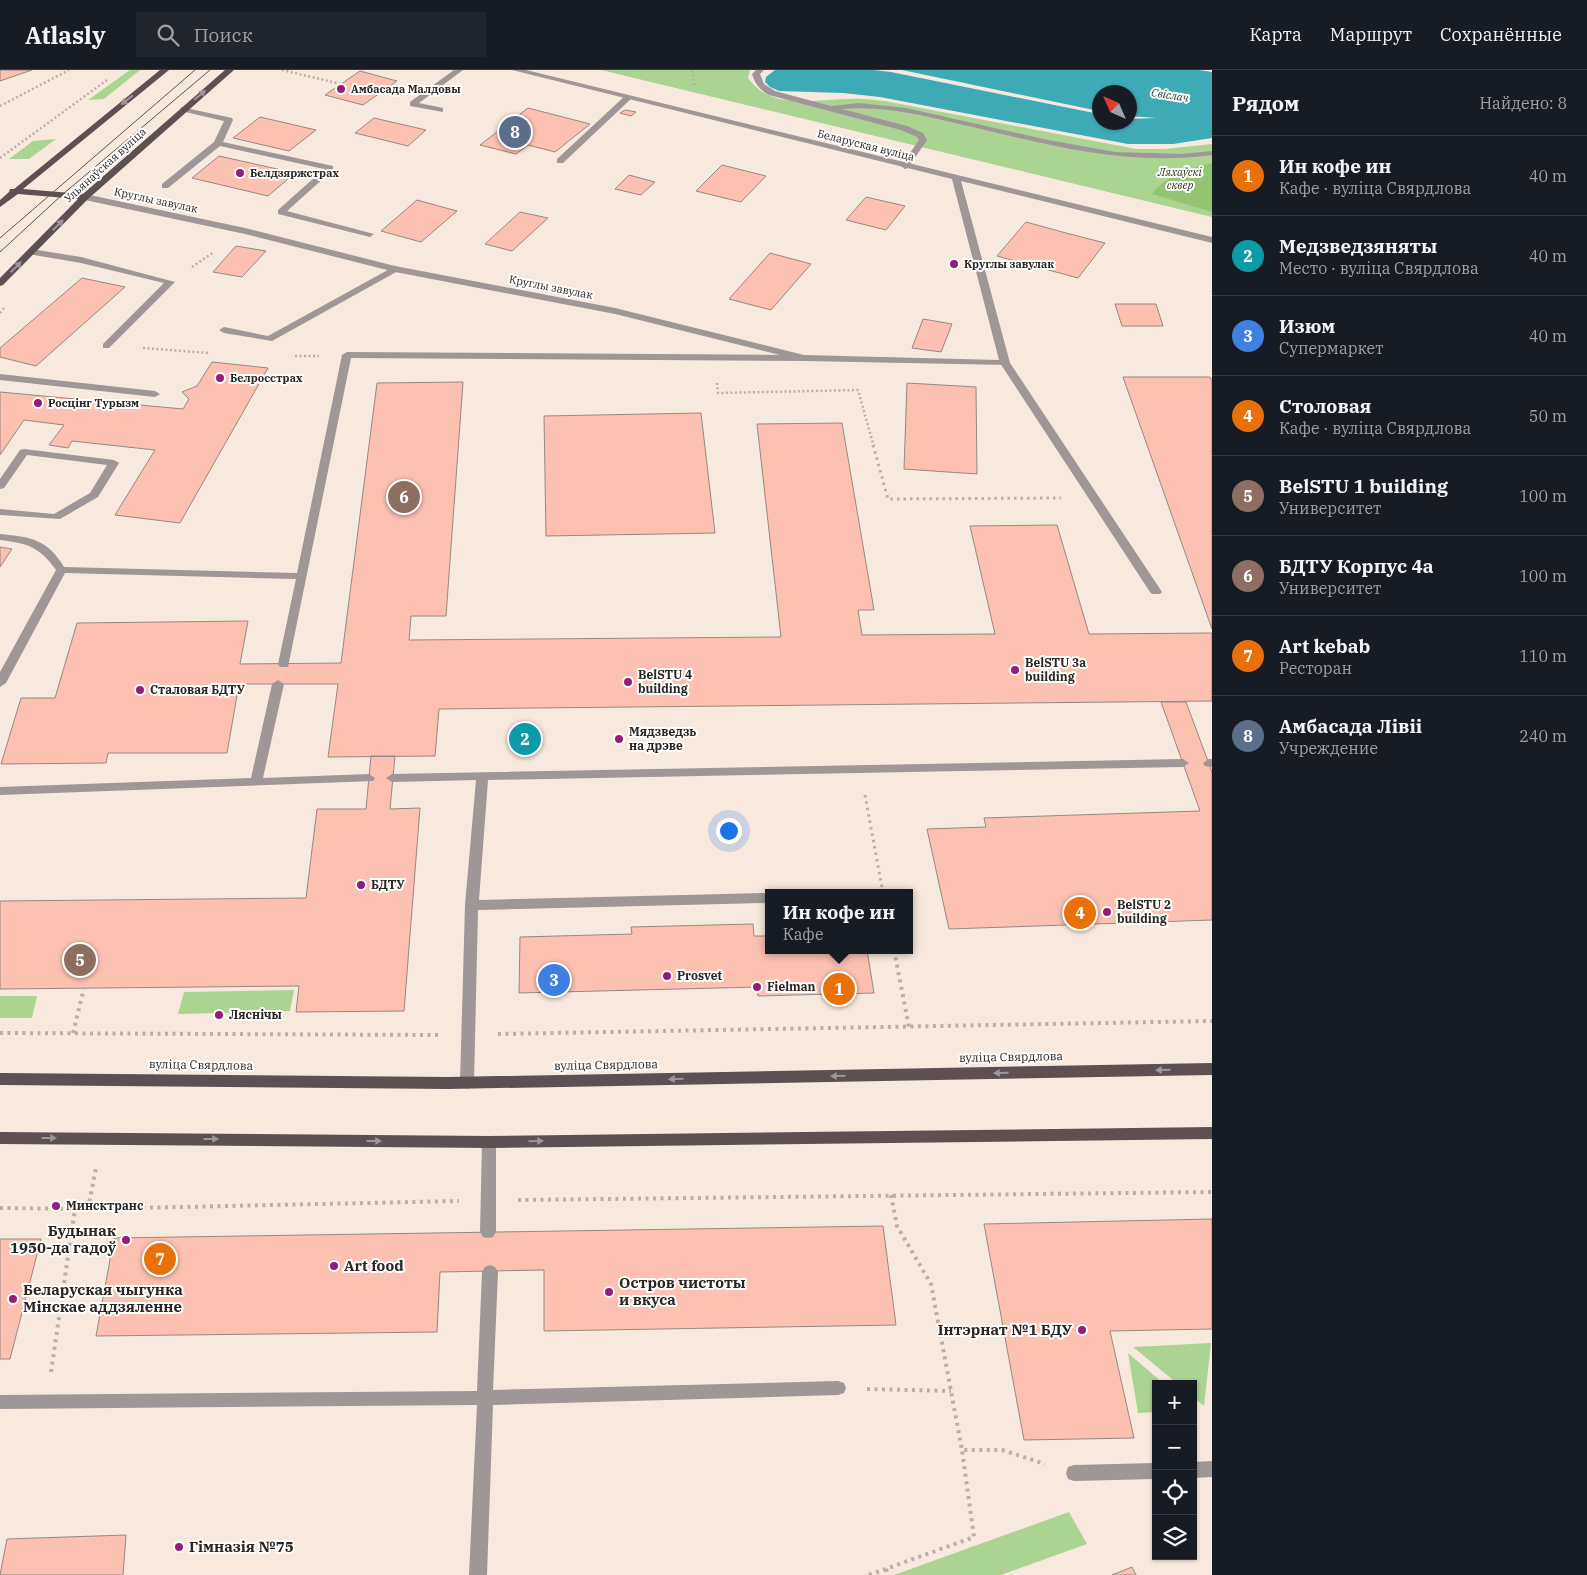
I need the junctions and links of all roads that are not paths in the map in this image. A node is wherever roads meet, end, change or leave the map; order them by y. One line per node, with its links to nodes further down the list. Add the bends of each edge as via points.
1 (165, 70): 16 (main road, one-way to 16)
2 (230, 70): 7 (main road, Ульянаўская вуліца, one-way to 2)
3 (459, 70): 9 (street, via 413,104)
4 (516, 70): 6 (street, Беларуская вуліца)
5 (760, 70): 8 (street, via 756,74 757,82 763,88)
6 (629, 97): 12 (street); 13 (street, Беларуская вуліца)
7 (184, 109): 10 (street, via 229,120); 17 (main road, Ульянаўская вуліца)
8 (828, 109): 11 (street, via 859,104 890,107 1122,155 1170,158); 13 (street, via 920,135 923,140)
9 (440, 110)
10 (218, 143): 15 (street); 19 (street, via 330,168 282,212)
11 (1212, 153)
12 (560, 161)
13 (905, 166): 14 (street, Беларуская вуліца)
14 (956, 179): 20 (street, Беларуская вуліца); 27 (street)
15 (165, 186)
16 (14, 192): 17 (main road); 18 (main road)
17 (86, 197): 21 (main road, Ульянаўская вуліца, one-way to 17); 22 (street, Круглы завулак, via 246,231)
18 (0, 204)
19 (370, 234)
20 (1212, 240)
21 (31, 252): 23 (main road, Ульянаўская вуліца, one-way to 21); 25 (street, via 81,260 170,282)
22 (395, 269): 24 (street, via 269,339); 26 (street, Круглы завулак, via 615,311)
23 (0, 283)
24 (224, 330)
25 (106, 346)
26 (804, 358): 27 (street, Круглы завулак); 34 (street, via 347,356)
27 (1005, 363): 35 (street)
28 (0, 377): 29 (street)
29 (155, 394)
30 (0, 486): 31 (street, via 24,452 114,463 94,495 56,517)
31 (0, 512)
32 (0, 537): 33 (street, via 25,540 50,553)
33 (61, 570): 34 (street); 37 (street)
34 (301, 576): 36 (street)
35 (1156, 592)
36 (284, 664)
37 (0, 682)
38 (278, 684): 43 (street)
39 (1183, 764): 40 (street)
40 (482, 776): 42 (street); 46 (street)
41 (368, 778): 43 (street)
42 (392, 778)
43 (256, 782): 44 (street)
44 (0, 791)
45 (765, 898): 46 (street)
46 (472, 904): 49 (street)
47 (1212, 1069): 49 (main road, вуліца Свярдлова, one-way to 49)
48 (0, 1079): 49 (main road, вуліца Свярдлова)
49 (467, 1083)
50 (1212, 1133): 52 (main road, one-way to 50)
51 (0, 1138): 52 (main road, one-way to 52)
52 (489, 1142): 53 (street)
53 (488, 1232)
54 (490, 1272): 56 (street)
55 (838, 1388): 56 (street)
56 (486, 1398): 57 (street); 62 (street)
57 (0, 1402)
58 (1212, 1469): 59 (street)
59 (1197, 1470)
60 (1152, 1471): 61 (street)
61 (1074, 1473)
62 (478, 1575)

